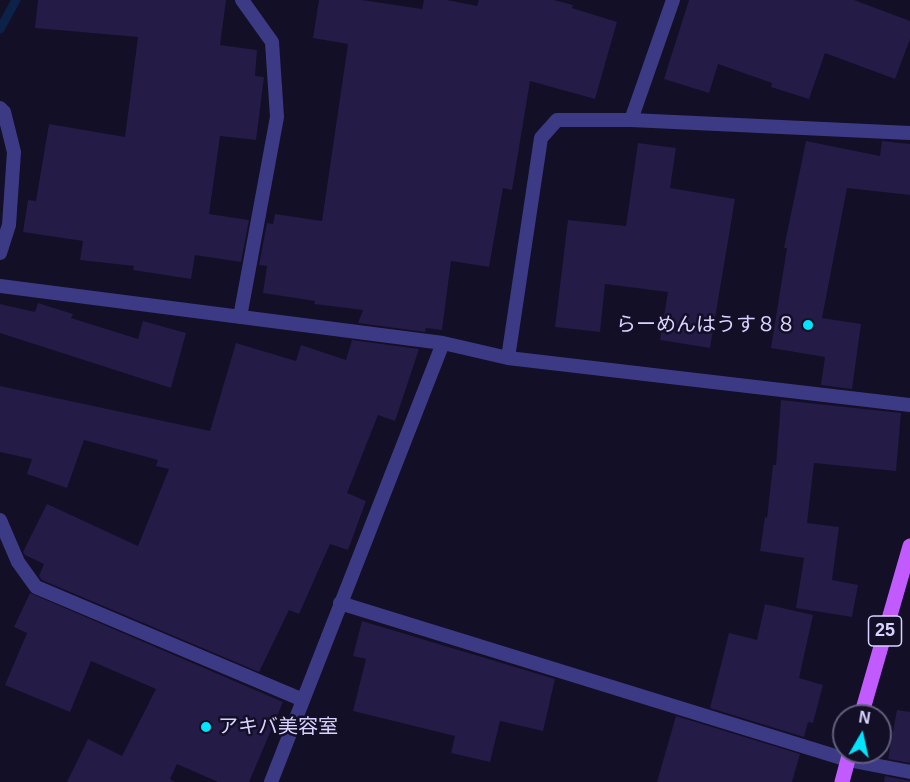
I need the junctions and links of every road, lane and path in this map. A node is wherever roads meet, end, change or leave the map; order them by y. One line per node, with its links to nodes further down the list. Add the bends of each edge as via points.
1 (242, 0): 8 (lane, via 272,42 277,117)
2 (673, 0): 4 (lane)
3 (0, 108): 6 (lane, via 14,152 9,225)
4 (632, 120): 5 (lane); 10 (lane, via 556,120 541,138)
5 (910, 133)
6 (0, 253)
7 (0, 286): 8 (lane)
8 (240, 317): 9 (lane)
9 (443, 342): 10 (lane); 14 (lane)
10 (508, 358): 11 (lane)
11 (910, 405)
12 (0, 520): 15 (lane, via 18,562 36,587)
13 (910, 546): 16 (main road, 25)
14 (340, 603): 15 (lane); 17 (lane)
15 (303, 700): 21 (lane)
16 (864, 704)
17 (832, 751)
18 (847, 764): 22 (main road)
19 (880, 764): 20 (lane)
20 (910, 772)
21 (271, 782)
22 (842, 782)

